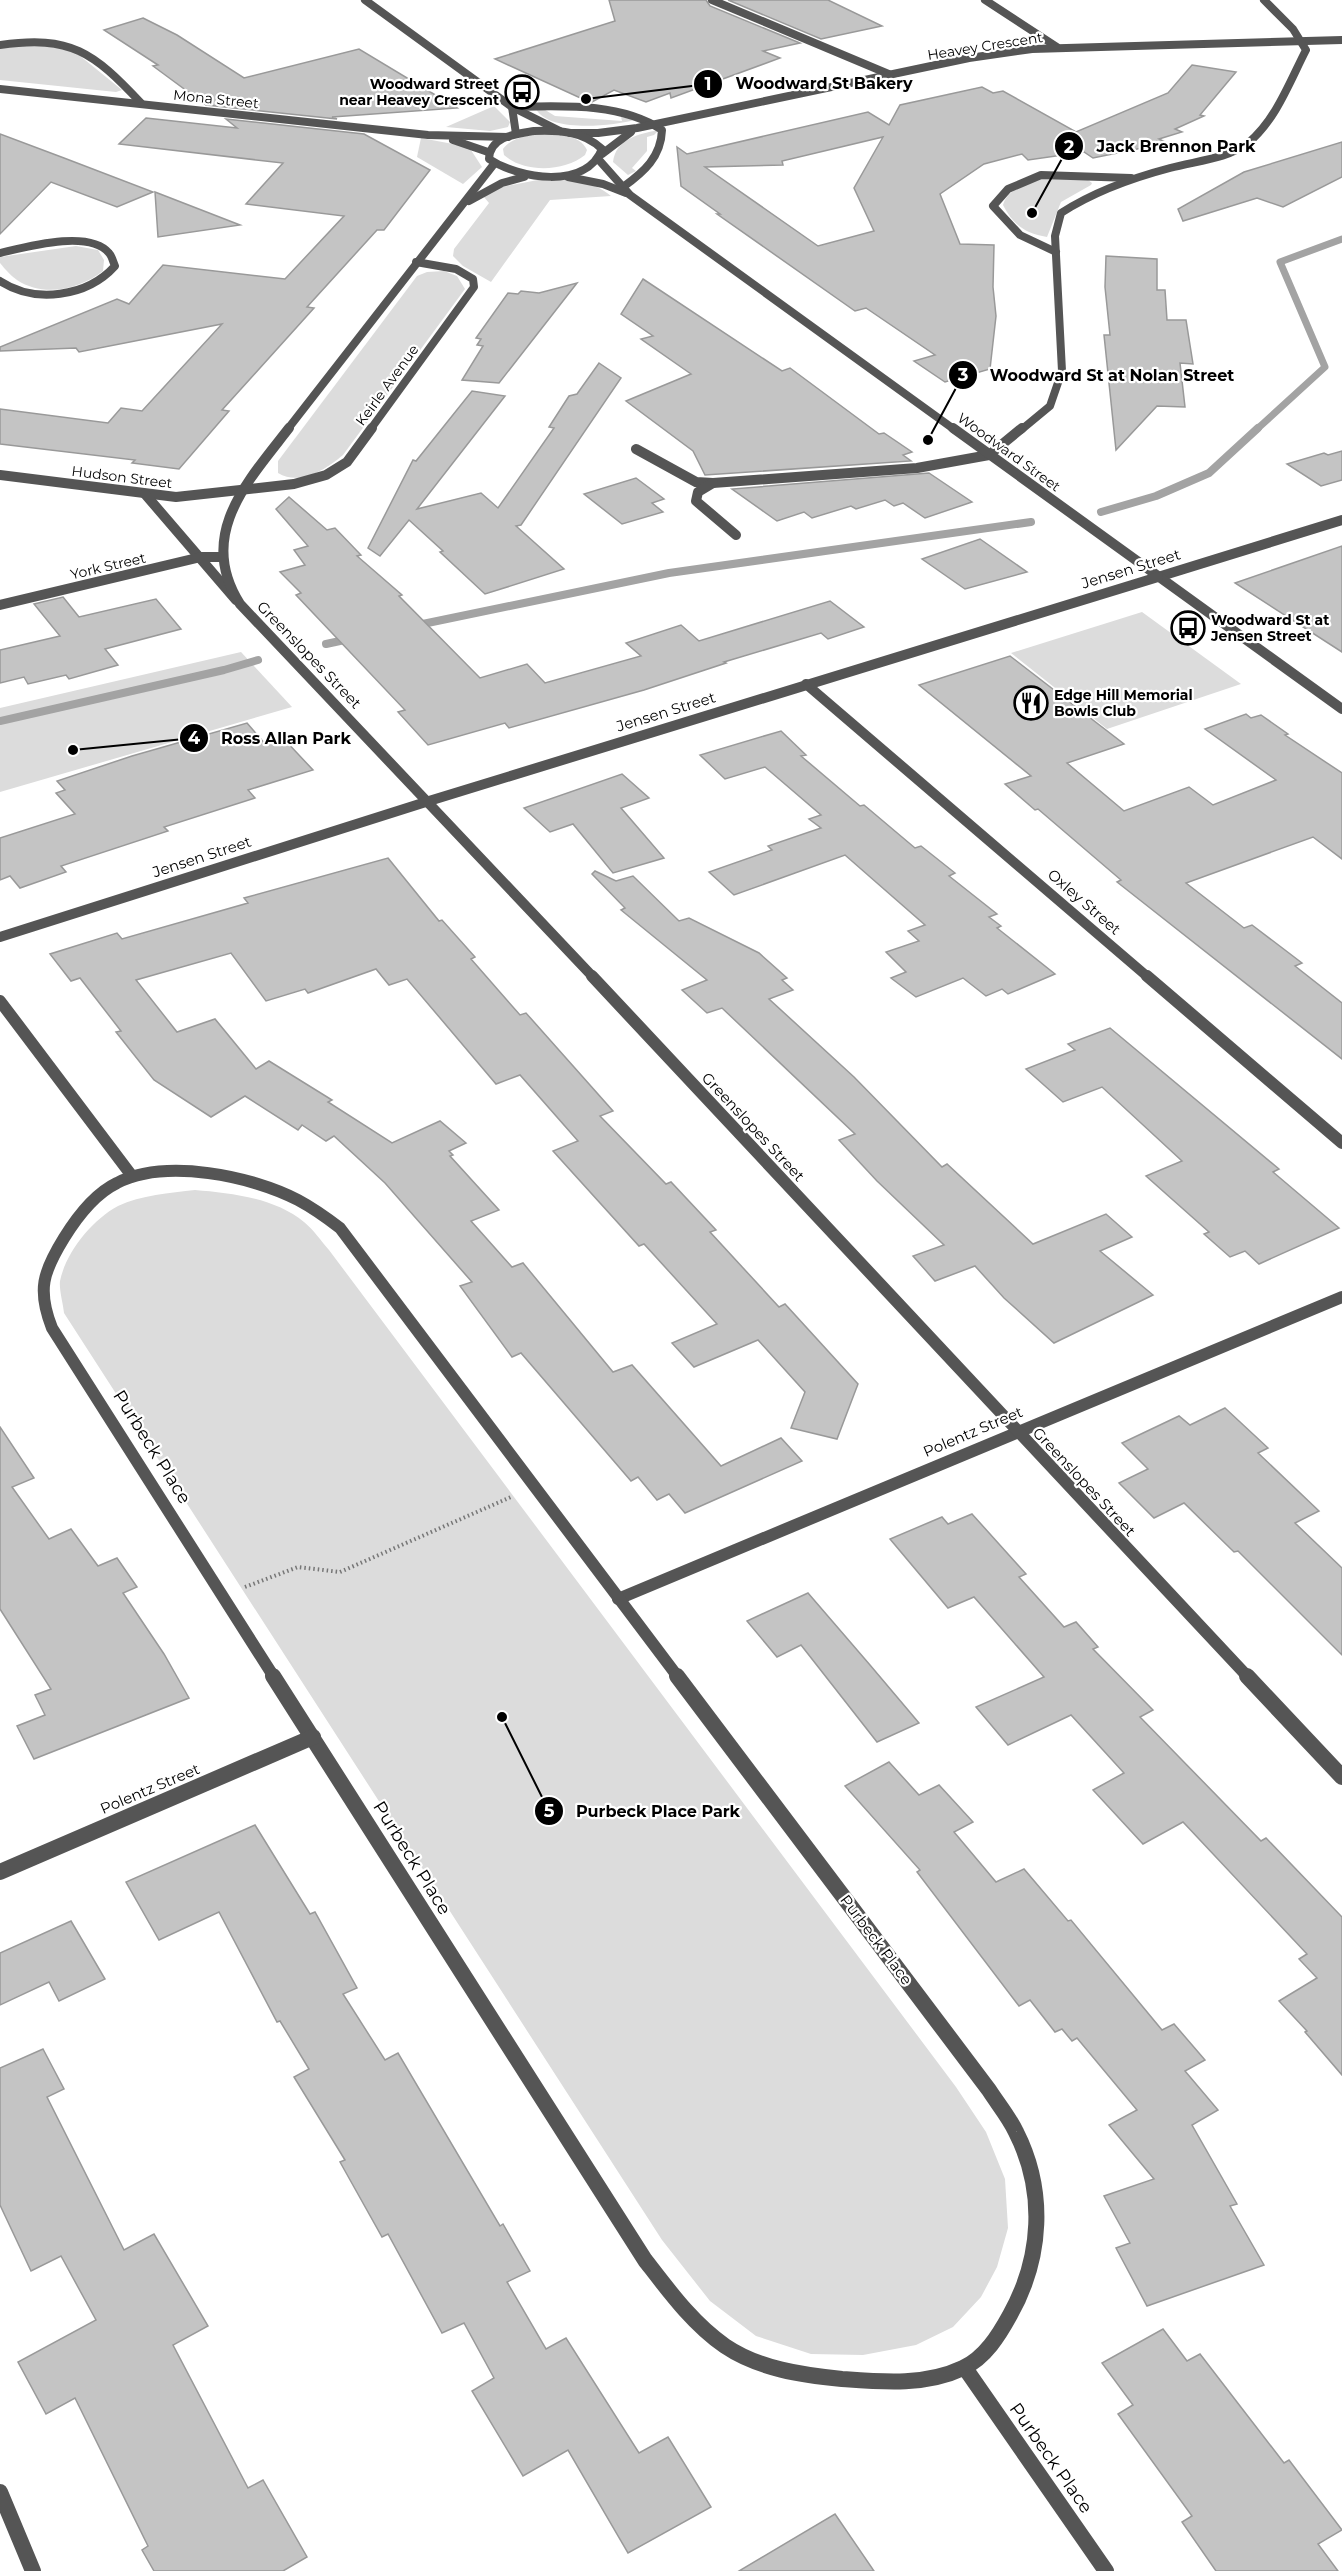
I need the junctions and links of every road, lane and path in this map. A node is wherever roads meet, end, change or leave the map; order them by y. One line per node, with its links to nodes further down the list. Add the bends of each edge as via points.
1 (364, 0): 12 (street)
2 (712, 0): 9 (street)
3 (985, 0): 8 (street)
4 (1264, 0): 5 (street)
5 (1302, 40): 6 (street, Heavey Crescent); 8 (street, Heavey Crescent); 24 (street, via 1306,50 1263,129 1249,144)
6 (1342, 40)
7 (0, 45): 11 (street, via 41,40 67,44 112,73)
8 (1057, 47): 9 (street, Heavey Crescent, via 969,58)
9 (891, 75): 13 (street, Heavey Crescent)
10 (1, 90): 11 (street, Mona Street)
11 (141, 103): 17 (street, Mona Street)
12 (512, 107): 13 (street, via 588,109); 15 (street); 18 (street)
13 (656, 124): 14 (street, Heavey Crescent); 25 (street, via 662,130 663,141 657,157)
14 (637, 128): 16 (street, Heavey Crescent); 20 (street, Heavey Crescent, via 610,145)
15 (561, 131): 16 (street); 18 (street, Mona Street)
16 (570, 133): 20 (street, Woodward Street, via 596,142 602,149)
17 (428, 135): 18 (street, Mona Street); 19 (street, Mona Street)
18 (512, 135): 19 (street, via 492,145)
19 (488, 153): 21 (street)
20 (601, 157): 22 (street, Heavey Crescent, via 584,170); 25 (street, Woodward Street)
21 (494, 164): 23 (street); 27 (street)
22 (560, 175): 23 (street); 26 (street, Woodward Street, via 596,182)
23 (531, 176): 27 (street, via 502,183)
24 (1138, 178): 28 (street, via 1074,203 1061,213 1055,236); 28 (street, via 1041,175 1008,189 993,206 1020,235)
25 (623, 187): 26 (street, Woodward Street)
26 (630, 195): 33 (street, Woodward Street)
27 (458, 208): 30 (street)
28 (1056, 252): 33 (street, via 1062,371 1056,394 1050,406)
29 (0, 253): 31 (street, via 75,241 106,250 115,266 97,283 59,293 18,291)
30 (416, 262): 36 (street); 36 (street, Keirle Avenue, via 456,269 473,279 474,287 347,462 325,477 306,483)
31 (0, 281)
32 (636, 449): 35 (street, via 696,482)
33 (990, 455): 35 (street, via 917,468); 42 (street, Woodward Street)
34 (0, 475): 37 (street, Hudson Street)
35 (713, 483): 39 (street, via 698,492 696,501)
36 (241, 490): 37 (street, Hudson Street, via 196,496); 41 (street, via 228,520)
37 (145, 495): 40 (street, Greenslopes Street)
38 (1342, 520): 42 (street, Jensen Street)
39 (736, 535)
40 (201, 557): 41 (street, York Street); 43 (street, Greenslopes Street); 44 (street, York Street)
41 (223, 557): 43 (street, via 224,578)
42 (1158, 576): 45 (street, Jensen Street); 46 (street, Woodward Street)
43 (240, 604): 47 (street, Greenslopes Street)
44 (0, 605)
45 (806, 684): 47 (street, Jensen Street); 50 (street, Oxley Street)
46 (1342, 709)
47 (429, 801): 48 (street, Jensen Street); 53 (street, Greenslopes Street)
48 (0, 937)
49 (0, 1001): 51 (street)
50 (1342, 1143)
51 (132, 1176): 54 (street, Purbeck Place, via 158,1171 223,1175 258,1183 317,1209 340,1228); 55 (street, Purbeck Place, via 109,1187 63,1238 42,1288 44,1309 52,1328)
52 (1342, 1297): 53 (street, Polentz Street)
53 (1016, 1432): 56 (street, Polentz Street); 58 (street, Greenslopes Street)
54 (534, 1487): 55 (path, via 340,1572 298,1567); 56 (street, Purbeck Place)
55 (223, 1596): 57 (street, Purbeck Place)
56 (618, 1599): 60 (street, Purbeck Place, via 989,2090 1020,2138 1037,2193 1038,2237 1023,2291 1002,2331)
57 (312, 1737): 59 (street, Polentz Street); 60 (street, Purbeck Place, via 645,2260 684,2310 726,2347 774,2368 904,2383)
58 (1342, 1778)
59 (0, 1872)
60 (965, 2368): 63 (street, Purbeck Place)
61 (0, 2492): 62 (street)
62 (33, 2571)
63 (1106, 2571)

